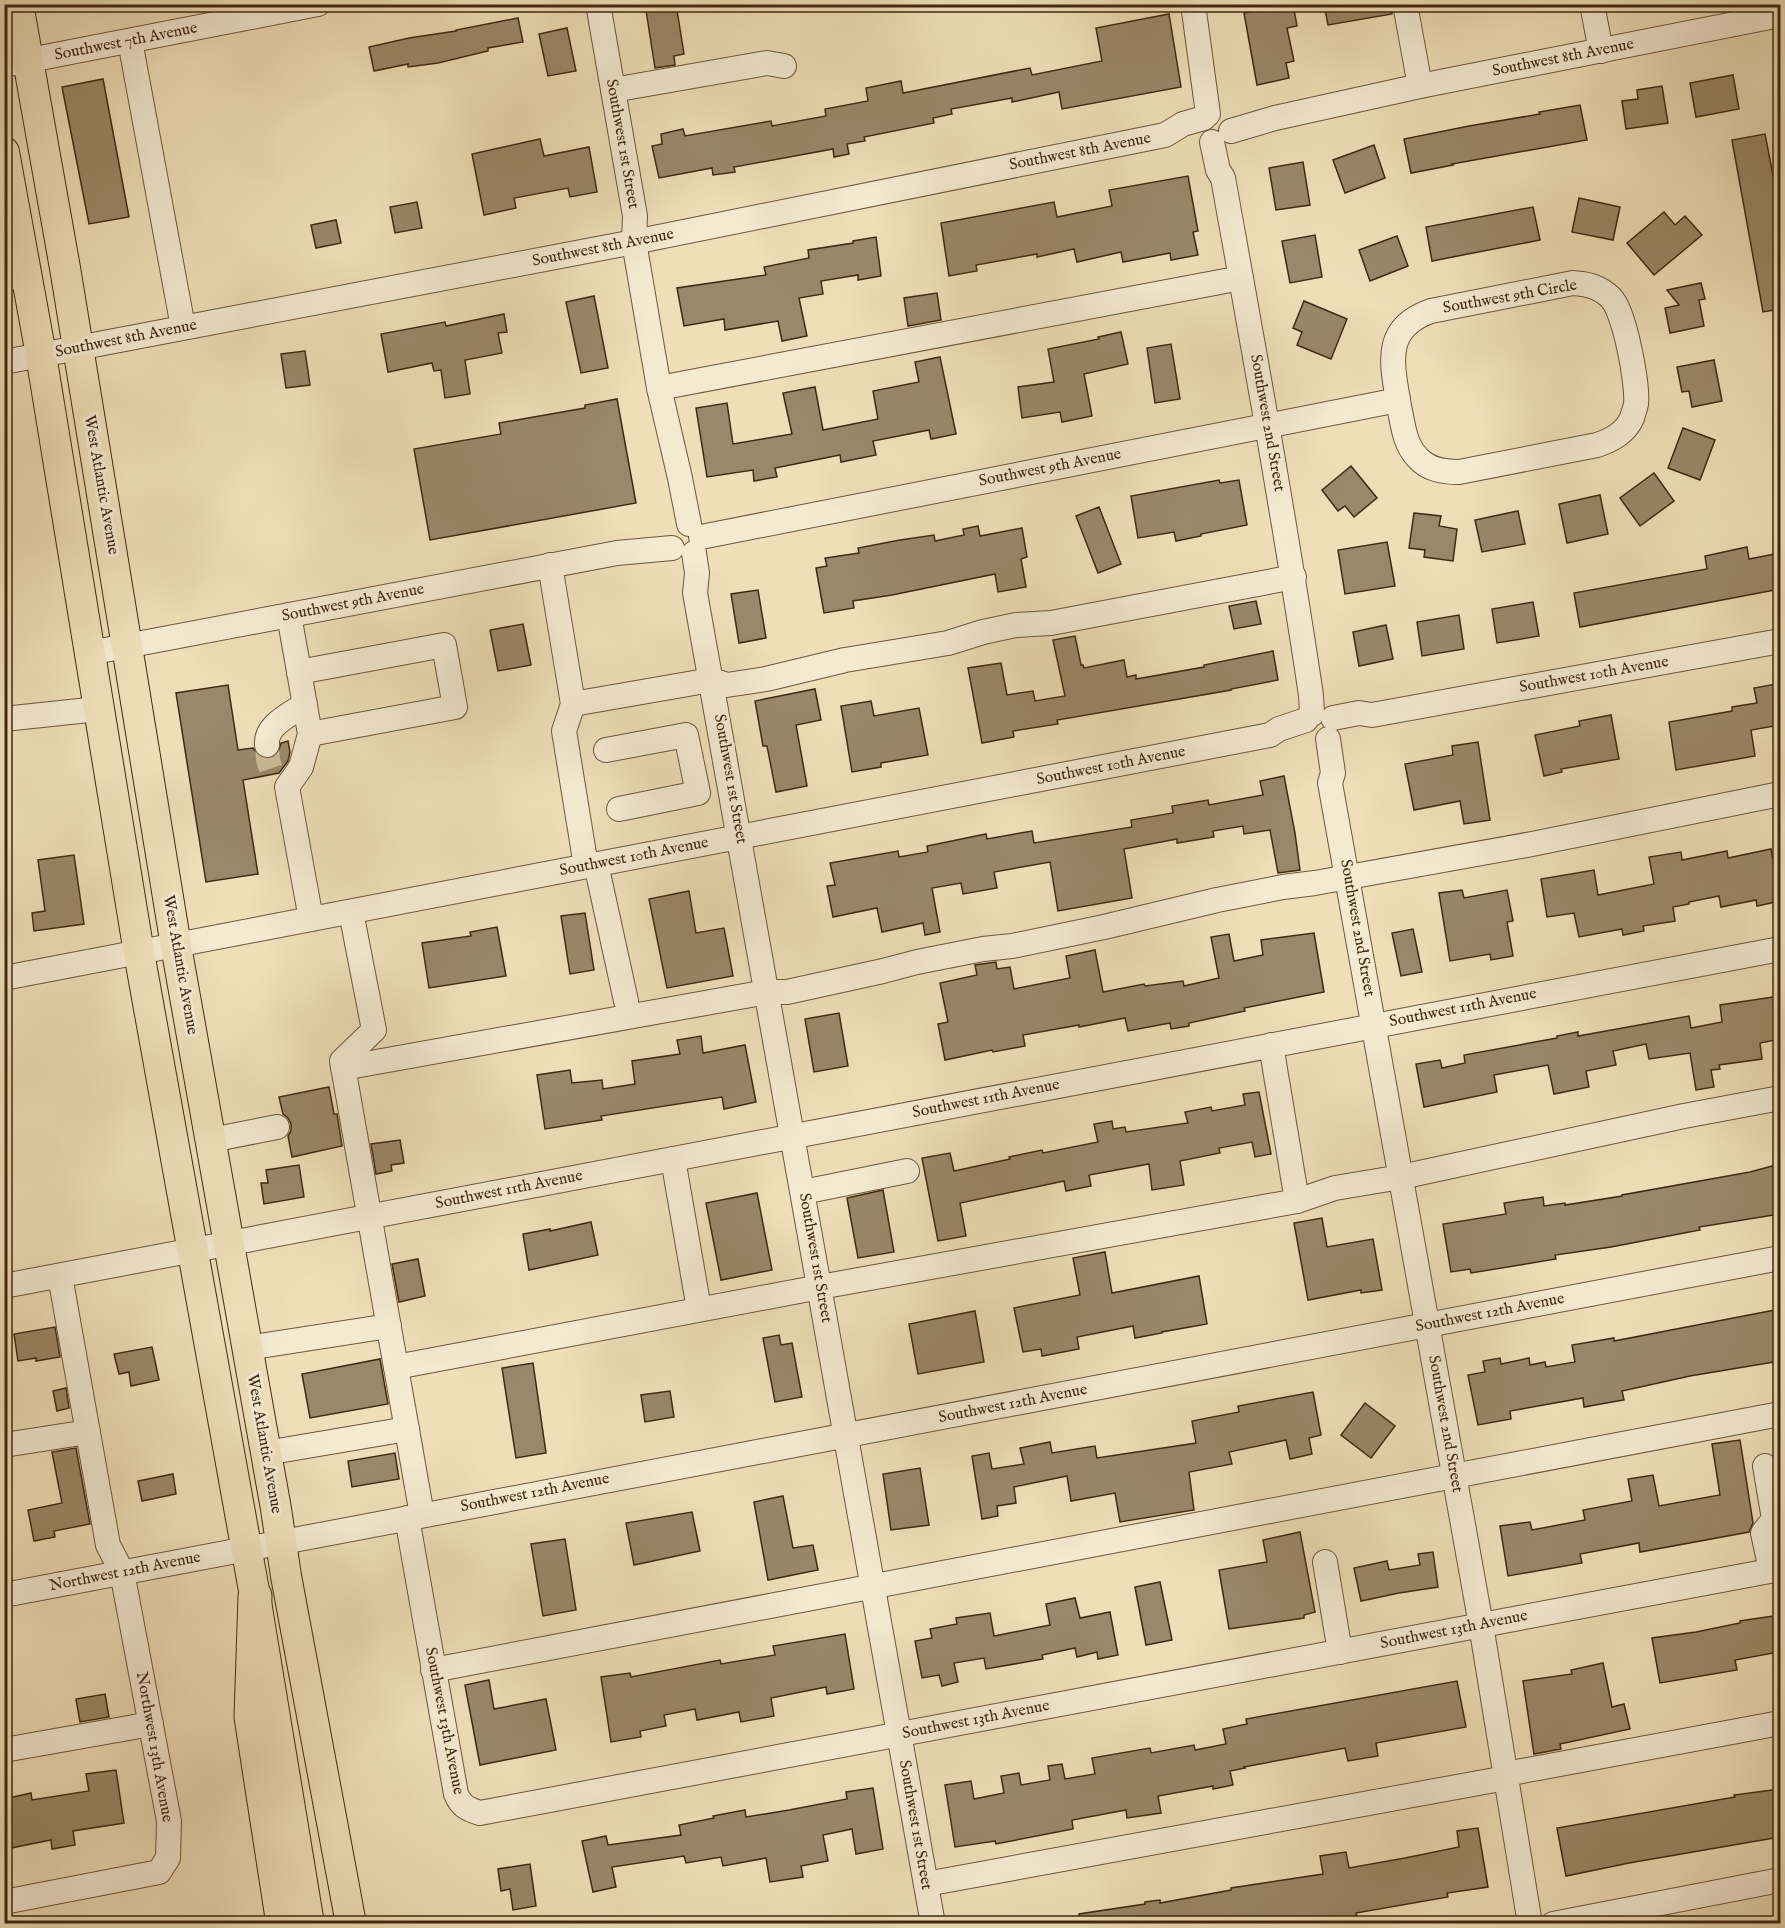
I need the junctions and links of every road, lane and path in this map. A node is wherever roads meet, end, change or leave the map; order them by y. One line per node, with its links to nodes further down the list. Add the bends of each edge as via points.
1 (18, 4): 10 (main road, West Atlantic Avenue)
2 (318, 4): 8 (street, Southwest 7th Avenue)
3 (598, 4): 13 (street, Southwest 1st Street)
4 (1194, 4): 14 (street, Southwest 2nd Street, via 1201,59 1214,71 1220,100)
5 (1405, 4): 12 (street)
6 (1592, 4): 9 (street)
7 (1780, 15): 9 (street, Southwest 8th Avenue)
8 (130, 41): 10 (street, Southwest 7th Avenue); 19 (street)
9 (1601, 51): 12 (street, Southwest 8th Avenue)
10 (16, 63): 20 (main road, West Atlantic Avenue)
11 (784, 66): 13 (street, via 767,63)
12 (1420, 86): 14 (street, Southwest 8th Avenue, via 1275,118 1265,113 1241,112)
13 (613, 90): 16 (street, Southwest 1st Street, via 635,216)
14 (1216, 126): 16 (street, Southwest 8th Avenue, via 1183,124 1165,135); 18 (street, Southwest 2nd Street)
15 (6, 170): 17 (main road)
16 (634, 242): 19 (street, Southwest 8th Avenue); 23 (street, Southwest 1st Street)
17 (15, 277): 21 (main road)
18 (1241, 278): 23 (street); 25 (street, Southwest 2nd Street)
19 (183, 327): 20 (street, Southwest 8th Avenue)
20 (78, 349): 21 (street, Southwest 8th Avenue); 31 (main road, West Atlantic Avenue)
21 (41, 355): 22 (street, Southwest 8th Avenue); 32 (main road)
22 (4, 362)
23 (659, 388): 26 (street, Southwest 1st Street, via 676,460 670,492)
24 (1398, 400): 24 (street, Southwest 9th Circle, via 1392,351 1397,337 1417,315 1573,283 1602,290 1613,300 1624,323 1636,405 1623,431 1597,446 1444,472 1430,467 1409,446); 25 (street, Southwest 9th Avenue)
25 (1267, 425): 26 (street, Southwest 9th Avenue); 28 (street, Southwest 2nd Street)
26 (684, 539): 27 (street, Southwest 9th Avenue); 34 (street, Southwest 1st Street, via 688,579 695,592)
27 (550, 566): 29 (street, Southwest 9th Avenue); 36 (street)
28 (1294, 577): 34 (street, via 1051,623 1016,625 948,643 846,660 766,679 726,685); 39 (street, Southwest 2nd Street, via 1307,668 1318,684)
29 (289, 615): 31 (street, Southwest 9th Avenue); 33 (street)
30 (1780, 641): 39 (street, Southwest 10th Avenue, via 1372,716 1364,721)
31 (128, 646): 32 (street, Southwest 9th Avenue); 52 (main road, West Atlantic Avenue)
32 (89, 653): 37 (main road)
33 (299, 672): 35 (street); 40 (street, via 444,645 455,707)
34 (711, 680): 36 (street); 43 (street, Southwest 1st Street)
35 (305, 704): 40 (street); 41 (street, via 272,727)
36 (573, 704): 48 (street, via 564,731)
37 (98, 709): 38 (street); 54 (main road)
38 (4, 719)
39 (1320, 726): 47 (street, Southwest 10th Avenue, via 1279,729 1270,735); 49 (street, Southwest 2nd Street, via 1333,773 1330,783)
40 (310, 734): 51 (street, via 301,767 280,781)
41 (267, 745)
42 (606, 750): 44 (street, via 686,735)
43 (725, 757): 44 (street); 47 (street, Southwest 1st Street)
44 (692, 764): 46 (street, via 698,794)
45 (1780, 794): 49 (street)
46 (619, 809)
47 (740, 837): 48 (street, Southwest 10th Avenue); 56 (street, Southwest 1st Street)
48 (591, 865): 50 (street, Southwest 10th Avenue); 57 (street)
49 (1347, 877): 56 (street, via 1282,887 787,992); 58 (street, Southwest 2nd Street)
50 (351, 912): 51 (street, Southwest 10th Avenue); 60 (street, via 374,1030 342,1060)
51 (311, 920): 52 (street, Southwest 10th Avenue)
52 (176, 946): 54 (street, Southwest 10th Avenue); 64 (main road, West Atlantic Avenue)
53 (1780, 949): 58 (street, Southwest 11th Avenue)
54 (139, 953): 55 (street, Southwest 10th Avenue); 72 (main road)
55 (4, 978)
56 (768, 992): 60 (street); 63 (street, Southwest 1st Street)
57 (626, 1001)
58 (1374, 1025): 59 (street, Southwest 11th Avenue); 67 (street, Southwest 2nd Street)
59 (1271, 1045): 63 (street, Southwest 11th Avenue); 69 (street)
60 (343, 1068): 70 (street, Southwest 13th Avenue)
61 (1780, 1098): 67 (street)
62 (278, 1127): 64 (street)
63 (793, 1136): 65 (street, Southwest 11th Avenue); 68 (street, Southwest 1st Street)
64 (211, 1140): 71 (main road, West Atlantic Avenue)
65 (673, 1159): 70 (street, Southwest 11th Avenue); 77 (street)
66 (907, 1171): 68 (street)
67 (1401, 1177): 69 (street, via 1335,1188); 78 (street, Southwest 2nd Street)
68 (803, 1192): 76 (street, Southwest 1st Street)
69 (1297, 1201): 76 (street)
70 (370, 1217): 71 (street, Southwest 11th Avenue); 79 (street, Southwest 13th Avenue)
71 (229, 1244): 72 (street, Southwest 11th Avenue); 80 (main road, West Atlantic Avenue)
72 (192, 1251): 74 (street, Southwest 11th Avenue); 92 (main road)
73 (1780, 1258): 78 (street, Southwest 12th Avenue)
74 (60, 1276): 75 (street, Southwest 11th Avenue); 84 (street, Northwest 13th Avenue)
75 (4, 1286)
76 (820, 1287): 77 (street); 85 (street, Southwest 1st Street)
77 (699, 1309): 81 (street)
78 (1428, 1325): 85 (street, Southwest 12th Avenue); 89 (street, Southwest 2nd Street)
79 (389, 1326): 80 (street); 81 (street, Southwest 13th Avenue)
80 (248, 1348): 87 (main road, West Atlantic Avenue)
81 (396, 1367): 83 (street, Southwest 13th Avenue)
82 (1780, 1414): 89 (street)
83 (407, 1429): 87 (street); 90 (street, Southwest 13th Avenue)
84 (88, 1432): 86 (street); 95 (street, Northwest 13th Avenue, via 108,1545)
85 (846, 1435): 90 (street, Southwest 12th Avenue); 96 (street, Southwest 1st Street)
86 (4, 1446)
87 (266, 1453): 91 (main road, West Atlantic Avenue)
88 (1765, 1466): 94 (street, via 1774,1519 1763,1533)
89 (1455, 1477): 96 (street); 99 (street, Southwest 2nd Street)
90 (414, 1516): 91 (street, Southwest 12th Avenue); 101 (street, Southwest 13th Avenue)
91 (281, 1543): 92 (street, Southwest 12th Avenue); 112 (main road, West Atlantic Avenue)
92 (245, 1550): 95 (street, Northwest 12th Avenue); 98 (main road)
93 (1325, 1562): 100 (street)
94 (1776, 1570): 99 (street, Southwest 13th Avenue)
95 (122, 1572): 97 (street, Northwest 12th Avenue); 103 (street, Northwest 13th Avenue)
96 (873, 1587): 101 (street); 104 (street, Southwest 1st Street)
97 (4, 1594)
98 (255, 1596): 110 (highway, via 250,1717); 111 (main road)
99 (1481, 1625): 100 (street, Southwest 13th Avenue); 106 (street, Southwest 2nd Street)
100 (1340, 1652): 104 (street, Southwest 13th Avenue)
101 (434, 1670): 104 (street, Southwest 13th Avenue, via 456,1794 460,1804 480,1813)
102 (1780, 1723): 106 (street)
103 (151, 1724): 105 (street); 109 (street, Northwest 13th Avenue, via 169,1821 168,1858 159,1872)
104 (899, 1734): 108 (street, Southwest 1st Street)
105 (4, 1750)
106 (1506, 1776): 108 (street); 114 (street, Southwest 2nd Street)
107 (1780, 1880): 115 (street)
108 (926, 1884): 113 (street, Southwest 1st Street)
109 (4, 1902)
110 (283, 1923)
111 (309, 1923)
112 (351, 1923)
113 (933, 1923)
114 (1530, 1923)
115 (1553, 1923)

